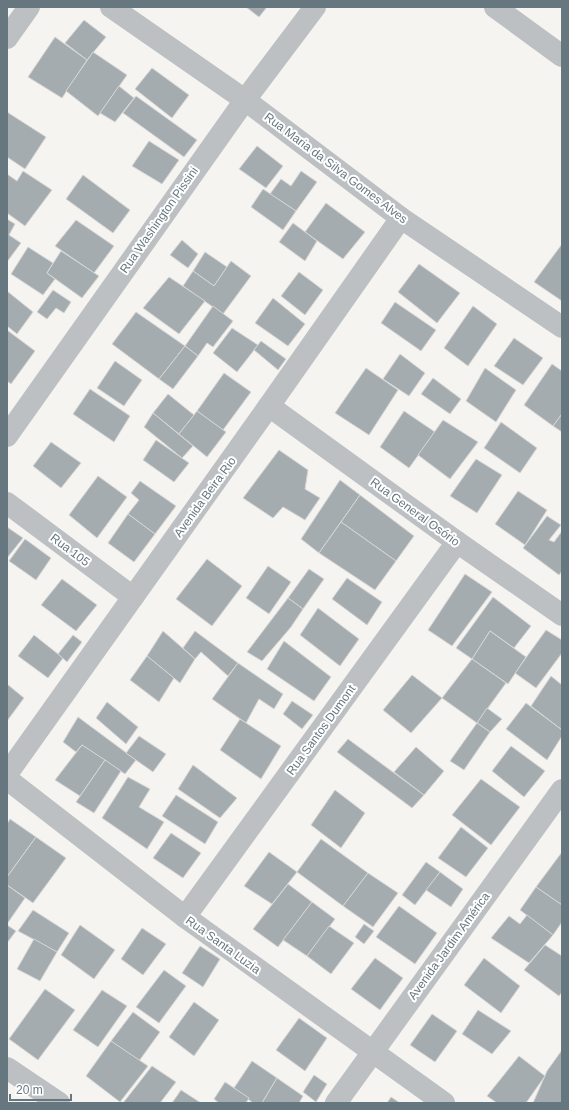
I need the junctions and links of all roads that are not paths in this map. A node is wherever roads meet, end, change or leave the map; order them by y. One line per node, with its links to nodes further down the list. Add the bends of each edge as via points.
1 (29, 7): 5 (street)
2 (111, 7): 7 (street, Rua Maria da Silva Gomes Alves)
3 (315, 7): 7 (street, Rua Washington Pissini)
4 (495, 7): 6 (street)
5 (7, 38)
6 (562, 56)
7 (244, 100): 8 (street, Rua Maria da Silva Gomes Alves); 11 (street, Rua Washington Pissini)
8 (401, 218): 9 (street, Rua Maria da Silva Gomes Alves); 10 (street, Avenida Beira Rio)
9 (562, 327)
10 (269, 406): 13 (street, Rua General Osório); 14 (street, Avenida Beira Rio)
11 (7, 436)
12 (7, 503): 14 (street, Rua 105)
13 (457, 542): 15 (street, Rua General Osório); 19 (street, Rua Santos Dumont)
14 (133, 597): 16 (street, Avenida Beira Rio)
15 (562, 615)
16 (7, 774)
17 (7, 779): 19 (street, Rua Santa Luzia)
18 (562, 790): 20 (street, Avenida Jardim América)
19 (185, 917): 20 (street, Rua Santa Luzia)
20 (372, 1052): 23 (street, Avenida Jardim América); 24 (street, Rua Santa Luzia)
21 (7, 1068): 22 (street)
22 (59, 1103)
23 (336, 1103)
24 (444, 1103)

